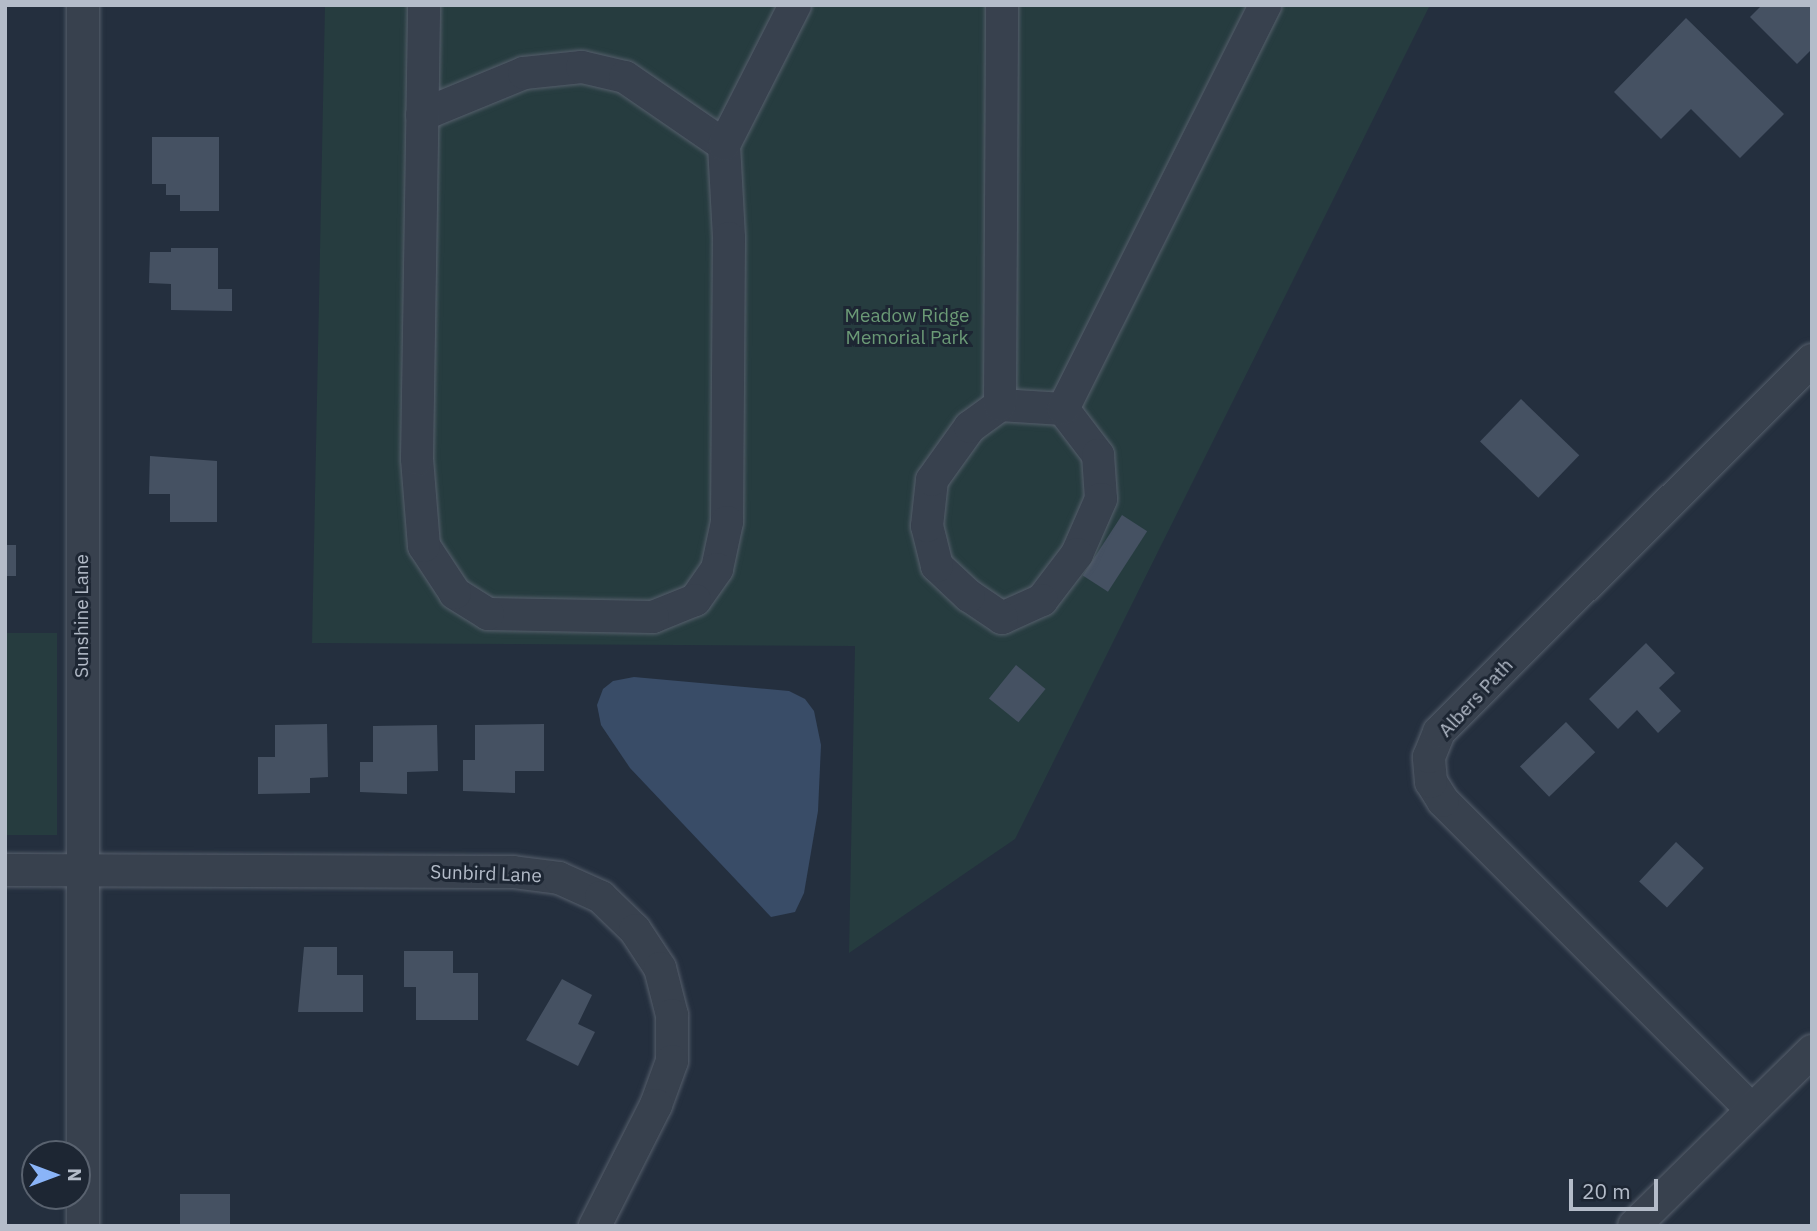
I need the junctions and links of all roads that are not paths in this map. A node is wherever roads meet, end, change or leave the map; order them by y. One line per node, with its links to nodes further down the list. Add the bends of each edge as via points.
1 (83, 5): 11 (street, Sunshine Lane)
2 (424, 5): 6 (street)
3 (795, 5): 7 (street)
4 (1002, 5): 9 (street)
5 (1265, 5): 10 (street)
6 (422, 115): 7 (street, via 524,73 582,66 625,77); 7 (street, via 417,459 424,547 454,593 488,614 653,617 695,600 717,569 727,522 729,238)
7 (724, 145)
8 (1812, 360): 14 (street, Albers Path, via 1439,732 1429,757 1431,782 1443,801)
9 (1000, 405): 10 (street); 10 (street, via 970,428 932,480 927,526 937,566 1002,618 1042,600 1077,554 1101,499 1098,455)
10 (1063, 409)
11 (82, 869): 12 (street, Sunbird Lane); 15 (street, Sunshine Lane); 16 (street, Sunbird Lane, via 513,872 559,877 601,897 635,930 660,968 672,1015 672,1061 656,1105)
12 (5, 870)
13 (1812, 1051): 14 (street)
14 (1752, 1111): 17 (street)
15 (83, 1226)
16 (595, 1226)
17 (1634, 1226)

